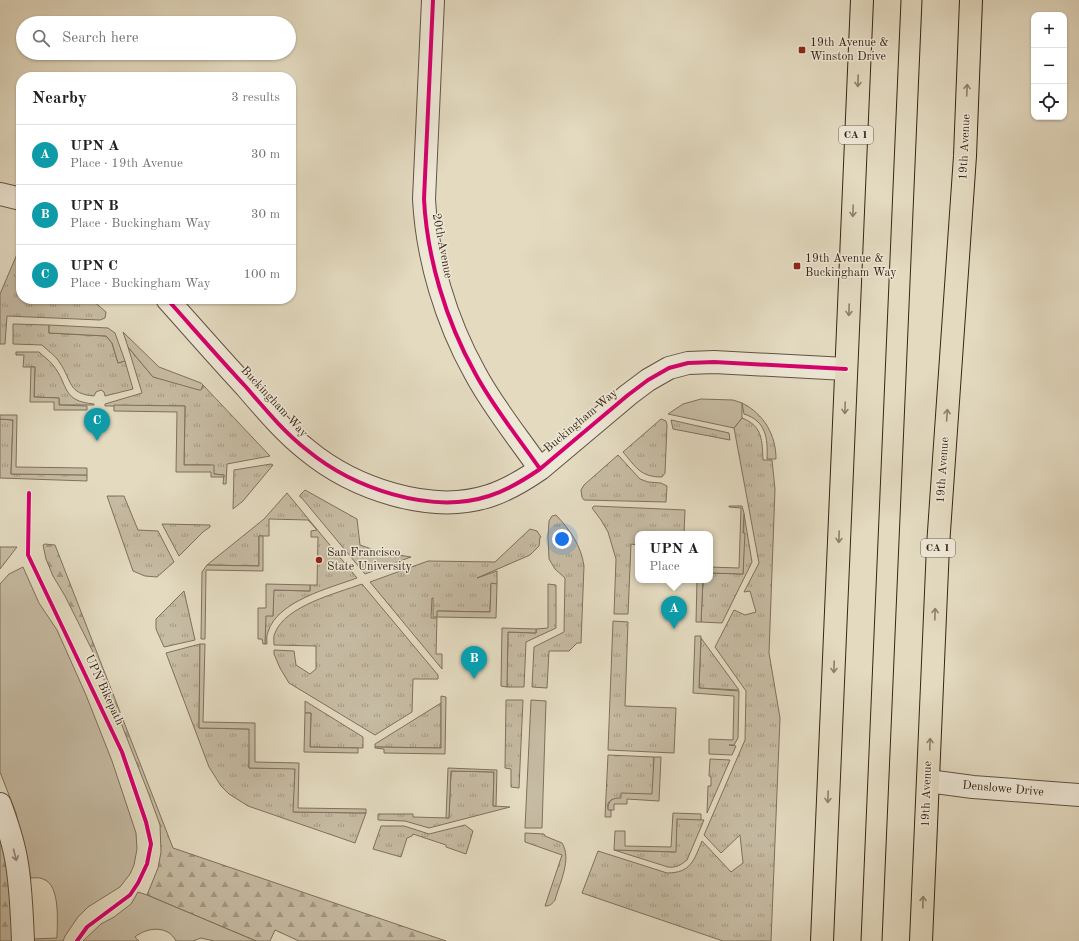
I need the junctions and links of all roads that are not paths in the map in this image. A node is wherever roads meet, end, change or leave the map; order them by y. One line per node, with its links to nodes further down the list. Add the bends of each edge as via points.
1 (432, 0): 8 (street, 20th Avenue, via 424,199 434,266 448,312 472,368)
2 (862, 0): 7 (highway, CA 1, one-way to 7)
3 (971, 0): 9 (highway, 19th Avenue / CA 1, one-way to 3, via 938,546 965,156)
4 (0, 194): 5 (street)
5 (16, 198)
6 (171, 304): 8 (street, Buckingham Way, via 279,424 307,451 343,474 396,495 431,501 458,502 489,496 516,484)
7 (846, 368): 8 (street, Buckingham Way, via 714,362 688,363 669,368 633,391); 13 (highway, CA 1, one-way to 13)
8 (540, 469)
9 (928, 781): 10 (street, Denslowe Drive); 14 (highway, 19th Avenue / CA 1, one-way to 9)
10 (1079, 795)
11 (0, 804): 12 (street, one-way to 12, via 17,862 22,900)
12 (23, 941)
13 (822, 941)
14 (921, 941)

